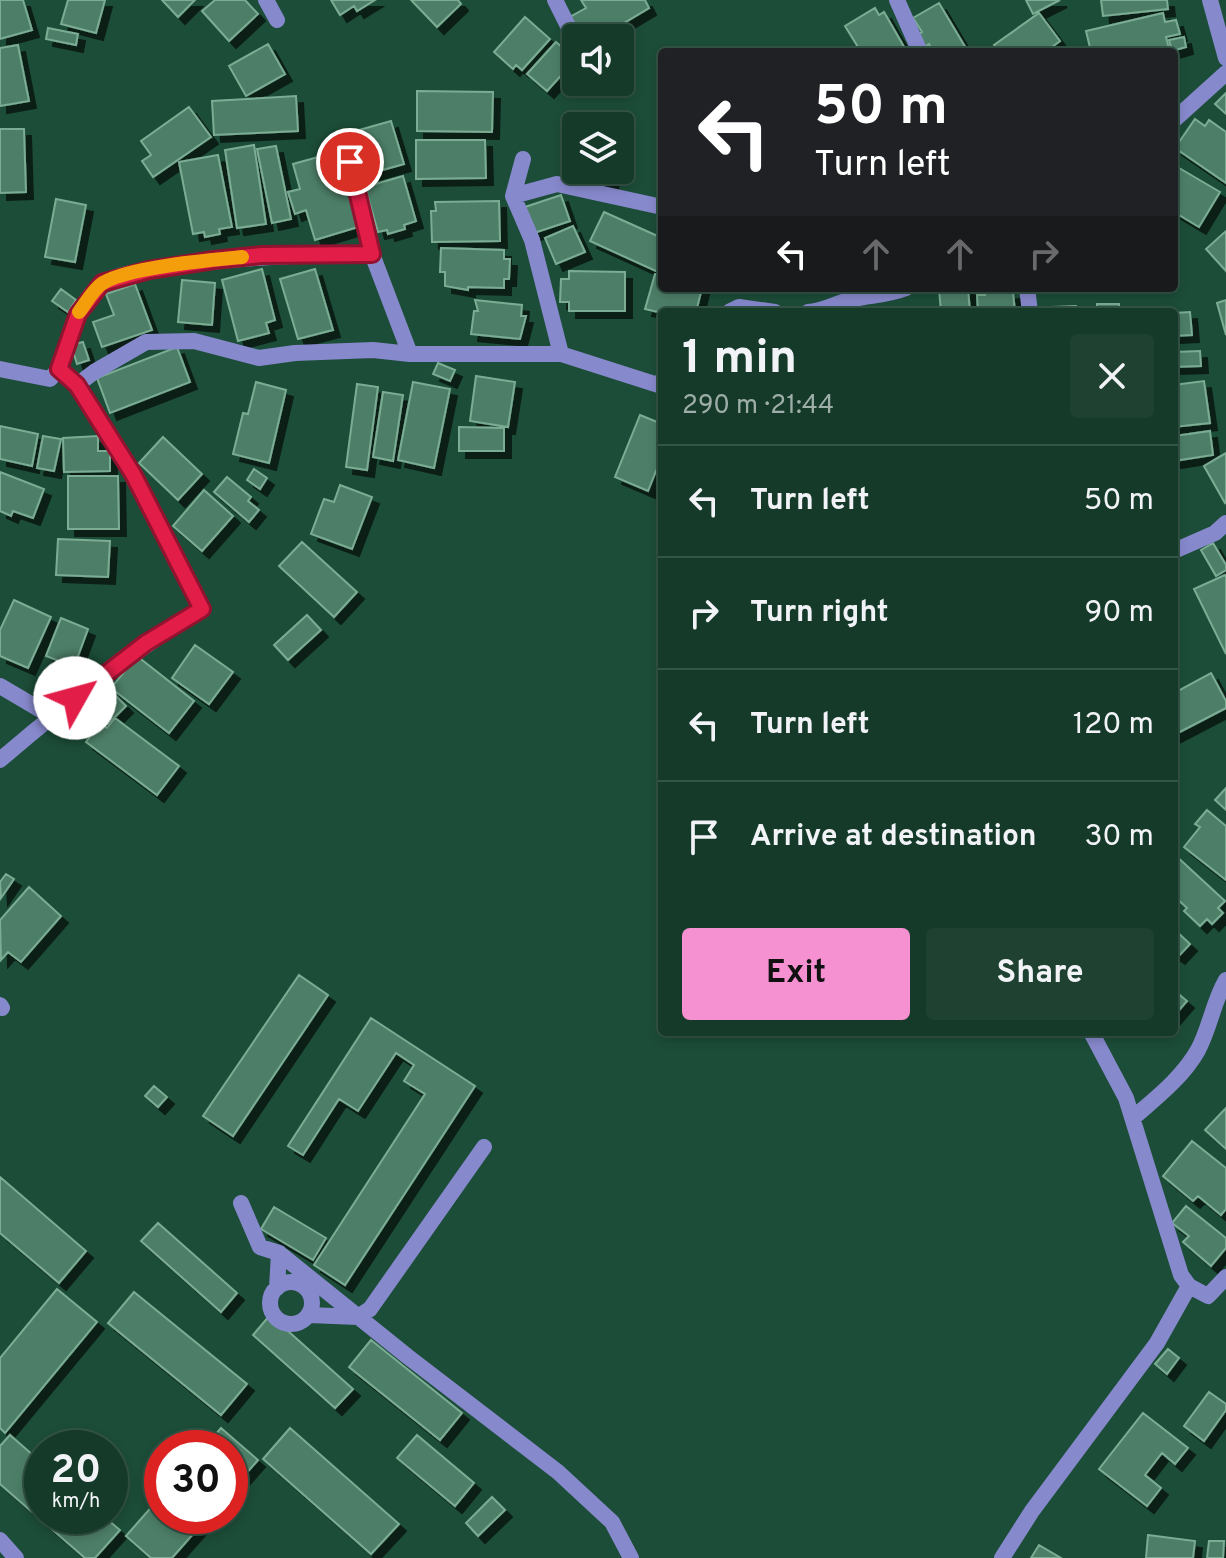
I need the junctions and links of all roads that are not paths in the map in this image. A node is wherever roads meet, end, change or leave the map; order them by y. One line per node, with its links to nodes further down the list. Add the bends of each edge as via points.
1 (266, 0): 5 (street)
2 (555, 0): 6 (street)
3 (897, 0): 7 (street)
4 (1210, 0): 8 (street)
5 (277, 20)
6 (567, 24)
7 (918, 48)
8 (1226, 58)
9 (1226, 73): 10 (street)
10 (1178, 116)
11 (523, 159): 13 (street)
12 (350, 162): 15 (street)
13 (513, 196): 14 (street, via 557,184); 19 (street, via 532,240)
14 (658, 206)
15 (372, 254): 18 (street); 21 (street, via 214,260 102,283 78,314)
16 (895, 292): 17 (street)
17 (828, 308)
18 (410, 354): 19 (street); 22 (street, via 373,350 259,358 194,341 146,342)
19 (561, 354): 23 (street)
20 (0, 369): 21 (street, via 50,379)
21 (59, 369): 22 (street)
22 (77, 385): 27 (street, via 133,474 202,609 146,643)
23 (658, 385)
24 (1226, 523): 25 (street)
25 (1178, 549)
26 (0, 686): 27 (street)
27 (51, 716): 28 (street)
28 (0, 760)
29 (1226, 980): 31 (street, via 1198,1050)
30 (1093, 1036): 31 (street)
31 (1133, 1118): 36 (street, via 1181,1275)
32 (484, 1147): 39 (street, via 370,1309)
33 (241, 1203): 34 (street, via 260,1247)
34 (279, 1253): 37 (street); 39 (street)
35 (1226, 1277): 36 (street, via 1208,1296)
36 (1189, 1286): 43 (street, via 1157,1343)
37 (277, 1288): 38 (street, via 291,1282 305,1288 312,1301); 38 (street, via 270,1301 278,1319 292,1324)
38 (309, 1315): 39 (street)
39 (358, 1317): 42 (street, via 558,1472 612,1522)
40 (0, 1540): 41 (street)
41 (16, 1558)
42 (631, 1558)
43 (1002, 1558)

